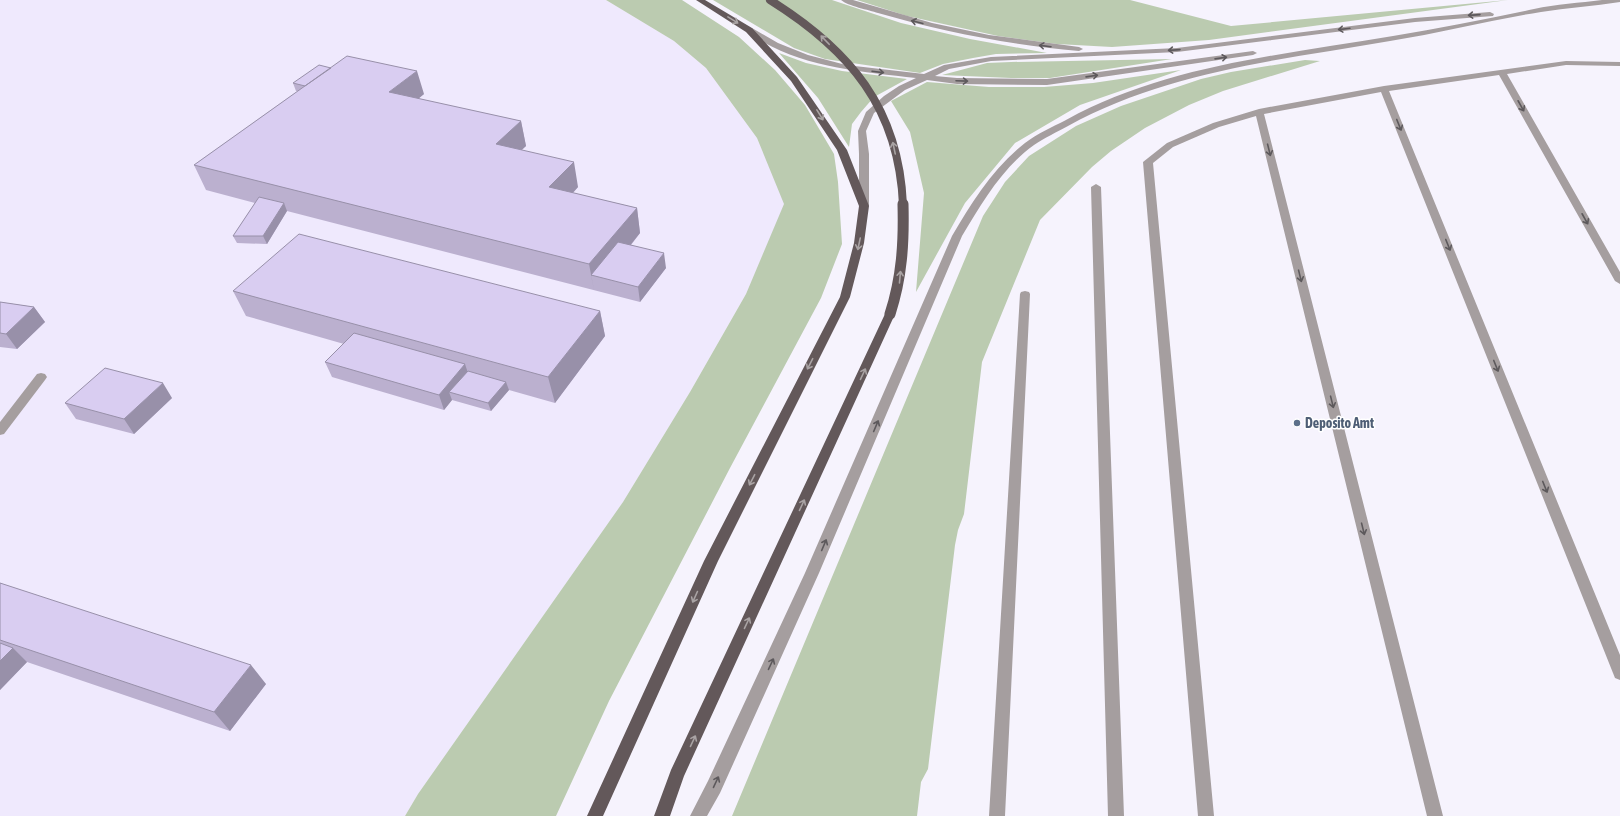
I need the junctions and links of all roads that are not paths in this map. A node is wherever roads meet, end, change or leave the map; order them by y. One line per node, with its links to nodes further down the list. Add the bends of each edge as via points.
1 (700, 0): 6 (main road, one-way to 6)
2 (770, 0): 22 (main road, one-way to 2, bridge, via 677,775 890,314 899,284 903,212 900,177 892,137 882,113 853,70 819,34)
3 (845, 0): 8 (street, one-way to 3, via 1014,42 954,31)
4 (1620, 0): 5 (street)
5 (1541, 10): 7 (street); 8 (street, one-way to 8, via 1415,20 1177,50)
6 (749, 30): 11 (street, one-way to 11, via 775,45 804,57 846,67); 15 (main road, one-way to 15, via 813,104 842,150)
7 (1434, 32): 11 (street, one-way to 7, via 964,81 1048,82 1307,46); 23 (street, one-way to 7, via 714,787 812,573 957,236 982,194 1005,167 1026,147 1069,120 1134,93 1190,74)
8 (1126, 53): 11 (street, via 991,59 948,67)
9 (1620, 64): 10 (street, via 1566,63)
10 (1502, 72): 12 (street); 16 (street, one-way to 16)
11 (923, 77): 15 (street, via 887,98 870,112 862,131)
12 (1384, 89): 13 (street); 20 (street, one-way to 20)
13 (1259, 112): 26 (street, via 1216,125 1176,142 1148,162); 27 (street, one-way to 27)
14 (1096, 187): 25 (street)
15 (864, 206): 21 (main road, one-way to 21, via 859,243 845,297 711,560)
16 (1620, 281)
17 (1024, 294): 24 (street)
18 (41, 377): 19 (street)
19 (0, 431)
20 (1620, 673)
21 (595, 816)
22 (662, 816)
23 (698, 816)
24 (997, 816)
25 (1116, 816)
26 (1206, 816)
27 (1435, 816)

